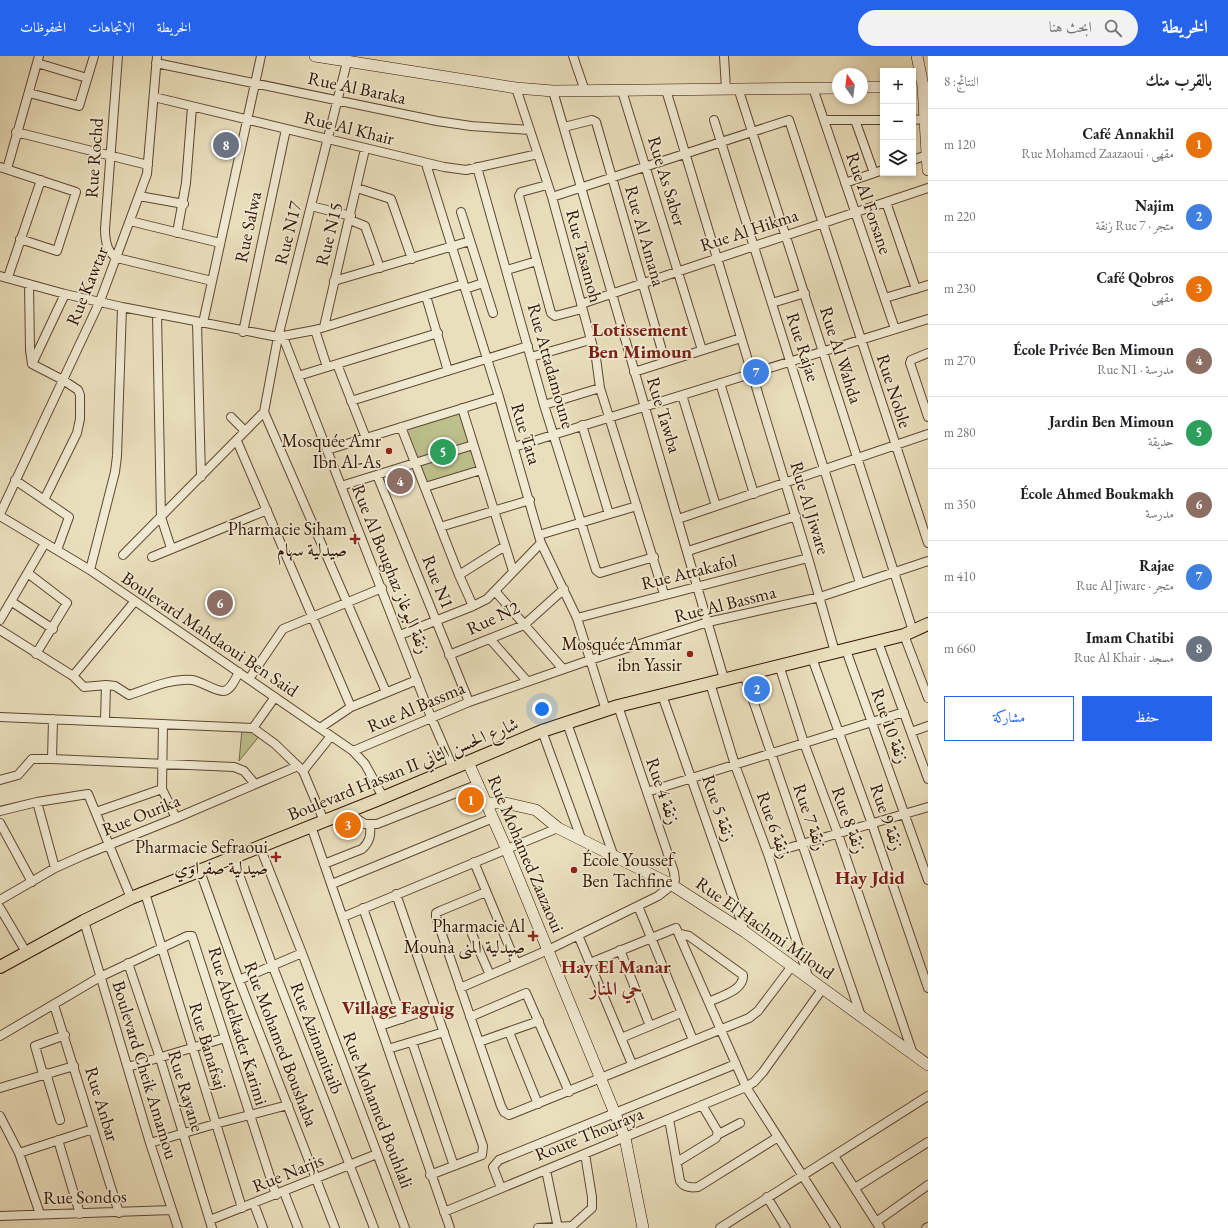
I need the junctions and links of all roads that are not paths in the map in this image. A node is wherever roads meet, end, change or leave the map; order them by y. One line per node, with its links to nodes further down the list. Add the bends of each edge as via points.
1 (94, 56): 11 (street)
2 (118, 56): 47 (street, Rue Rochd)
3 (261, 56): 12 (street)
4 (315, 56): 10 (street)
5 (573, 56): 23 (street)
6 (724, 56): 20 (street)
7 (916, 56): 13 (street)
8 (38, 59): 11 (street); 25 (street)
9 (157, 59): 12 (street, Rue Al Baraka); 26 (street, Rue Kawtar)
10 (352, 61): 16 (street); 27 (street, Rue N17)
11 (87, 78): 25 (street, via 78,106)
12 (255, 83): 27 (street, Rue Al Baraka); 30 (street)
13 (921, 86): 29 (street)
14 (868, 87): 15 (street)
15 (880, 87)
16 (516, 88): 22 (street); 38 (street, Rue Tasamoh)
17 (738, 88): 18 (street); 20 (street); 39 (street, Rue Al Wahda)
18 (813, 88): 19 (street); 32 (street, Rue Al Forsane)
19 (832, 88)
20 (726, 89): 21 (street)
21 (666, 90): 24 (street); 45 (street, Rue Al Jiware)
22 (553, 91): 23 (street); 36 (street, Rue Tawba)
23 (584, 91): 24 (street)
24 (622, 91): 52 (street, Rue As Saber)
25 (29, 93): 40 (street)
26 (154, 97): 28 (street, Rue Al Khair); 50 (street, Rue Kawtar)
27 (337, 100): 38 (street, Rue Al Baraka, via 437,121); 41 (street, Rue N17)
28 (192, 107): 30 (street, Rue Al Khair); 67 (street)
29 (925, 119): 35 (street); 46 (street)
30 (247, 120): 37 (street, Rue Al Khair); 78 (street)
31 (714, 120): 42 (street, Rue Rajae)
32 (824, 120): 33 (street); 59 (street, Rue Al Forsane)
33 (855, 120): 34 (street); 56 (street)
34 (880, 120)
35 (916, 120)
36 (564, 127): 57 (street, Rue Al Amana, via 595,120); 63 (street, Rue Tawba)
37 (286, 129): 41 (street, Rue Al Khair); 113 (street, Rue Salwa)
38 (530, 130): 44 (street, Rue Tasamoh)
39 (752, 131): 42 (street); 73 (street, Rue Noble, via 786,120 791,122); 75 (street, Rue Al Wahda)
40 (16, 132): 47 (street); 53 (street)
41 (327, 139): 43 (street, Rue Al Khair); 68 (street, Rue N17)
42 (721, 142): 45 (street); 79 (street, Rue Rajae)
43 (365, 148): 49 (street, Rue Al Khair); 61 (street, Rue N15)
44 (538, 154): 51 (street, Rue Al Khair); 60 (street, Rue Tasamoh)
45 (685, 154): 52 (street); 82 (street, Rue Al Jiware)
46 (927, 155): 48 (street); 54 (street)
47 (110, 156): 50 (street); 81 (street, Rue Rochd, via 105,239 110,252)
48 (916, 159)
49 (426, 164): 51 (street, Rue Al Khair, via 457,169); 80 (street, Rue Tata)
50 (148, 165): 64 (street, Rue Kawtar)
51 (477, 167): 86 (street, Rue Attadamoune)
52 (646, 167): 57 (street); 87 (street, Rue As Saber)
53 (3, 168): 58 (street)
54 (928, 170)
55 (880, 171): 56 (street)
56 (874, 173): 59 (street)
57 (612, 178): 63 (street); 91 (street, Rue Al Amana)
58 (41, 180): 76 (street); 76 (street, via 76,192 57,251)
59 (845, 183): 70 (street, Rue Al Forsane)
60 (547, 184): 65 (street, Rue Tasamoh); 84 (street, via 521,192 519,196)
61 (357, 188): 71 (street, Rue N15); 83 (street, via 391,199)
62 (928, 188): 66 (street, Rue Al Hikma)
63 (581, 189): 65 (street); 99 (street, Rue Tawba)
64 (139, 196): 67 (street); 72 (street, Rue Kawtar)
65 (552, 198): 104 (street, Rue Tasamoh)
66 (886, 202): 70 (street, Rue Al Hikma); 96 (street)
67 (184, 204): 74 (street)
68 (311, 206): 71 (street); 115 (street, Rue N17)
69 (461, 212): 77 (street)
70 (855, 212): 73 (street, Rue Al Hikma); 101 (street, Rue Al Forsane)
71 (350, 218): 85 (street, via 365,226); 90 (street, Rue N15)
72 (130, 221): 74 (street); 81 (street, Rue Kawtar)
73 (822, 223): 75 (street, Rue Al Hikma); 117 (street, Rue Noble)
74 (177, 233): 78 (street)
75 (786, 235): 79 (street, Rue Al Hikma); 97 (street, Rue Al Wahda)
76 (20, 239): 88 (street)
77 (470, 241): 80 (street); 93 (street)
78 (220, 243): 89 (street)
79 (754, 246): 82 (street, Rue Al Hikma); 103 (street, Rue Rajae)
80 (451, 247): 83 (street); 95 (street, Rue Tata)
81 (117, 258): 89 (street); 102 (street, Rue Kawtar)
82 (717, 258): 87 (street, Rue Al Hikma); 116 (street, Rue Al Jiware)
83 (412, 259): 85 (street)
84 (537, 261): 86 (street); 104 (street, Rue Al Hikma, via 553,315)
85 (380, 268): 90 (street)
86 (507, 270): 119 (street, Rue Attadamoune)
87 (677, 271): 91 (street, Rue Al Hikma); 120 (street, Rue As Saber)
88 (4, 277): 92 (street)
89 (212, 281): 109 (street)
90 (334, 281): 110 (street, Rue N15)
91 (642, 283): 99 (street, Rue Al Hikma); 125 (street, Rue Al Amana)
92 (29, 284): 98 (street); 127 (street)
93 (483, 284): 95 (street); 106 (street)
94 (928, 285): 96 (street)
95 (464, 287): 100 (street); 124 (street, Rue Tata)
96 (916, 289): 101 (street)
97 (804, 293): 103 (street); 121 (street, Rue Al Wahda)
98 (65, 294): 102 (street); 127 (street)
99 (612, 294): 104 (street, Rue Al Hikma); 131 (street, Rue Tawba)
100 (426, 296): 110 (street); 114 (street)
101 (885, 298): 111 (street, Rue Al Forsane)
102 (100, 301): 105 (street); 134 (street, Rue Kawtar)
103 (772, 303): 126 (street, Rue Rajae)
104 (581, 306): 118 (street, Rue Tasamoh)
105 (122, 307): 107 (street); 194 (street, via 118,456)
106 (493, 313)
107 (157, 314): 109 (street); 178 (street)
108 (928, 318): 111 (street)
109 (200, 322): 113 (street); 163 (street)
110 (324, 327): 112 (street)
111 (895, 328): 117 (street)
112 (315, 330): 115 (street); 129 (street)
113 (243, 332): 115 (street)
114 (438, 333): 128 (street); 130 (street)
115 (281, 337): 133 (street, Rue Al Boughaz زنقة البوغاز); 143 (street, Rue N17)
116 (741, 338): 120 (street); 132 (street, Rue Al Jiware)
117 (861, 339): 121 (street); 155 (street, Rue Noble)
118 (590, 340): 123 (street); 136 (street, Rue Tasamoh, via 596,358)
119 (528, 346): 123 (street, Rue Attadamoune); 124 (street)
120 (702, 350): 125 (street)
121 (823, 351): 126 (street); 158 (street, Rue Al Wahda)
122 (928, 353): 146 (street, via 910,361)
123 (531, 357): 140 (street, Rue Attadamoune)
124 (487, 359): 130 (street); 138 (street, Rue Tata)
125 (665, 361): 131 (street)
126 (790, 362): 132 (street); 160 (street, Rue Rajae)
127 (32, 364): 134 (street)
128 (336, 364): 129 (street); 139 (street)
129 (327, 367): 133 (street)
130 (448, 370): 139 (street)
131 (634, 372): 141 (street, Rue Tawba)
132 (752, 373): 135 (street); 165 (street, Rue Al Jiware)
133 (298, 376): 157 (street, Rue Al Boughaz زنقة البوغاز)
134 (63, 380): 164 (street, Rue Kawtar); 169 (street, via 79,392 79,426)
135 (720, 383): 137 (street); 168 (street)
136 (600, 388): 140 (street); 145 (street, Rue Tasamoh)
137 (682, 395): 141 (street); 172 (street)
138 (499, 397): 142 (street); 156 (street, Rue Tata)
139 (351, 401): 152 (street)
140 (544, 405): 150 (street, Rue Attadamoune)
141 (644, 406): 145 (street); 179 (street, Rue Tawba)
142 (462, 408): 148 (street); 154 (street)
143 (264, 412): 149 (street); 208 (street)
144 (231, 417): 149 (street)
145 (610, 417): 147 (street); 171 (street, Rue Tasamoh)
146 (928, 417)
147 (582, 425): 150 (street); 175 (street)
148 (401, 427): 152 (street); 159 (street)
149 (245, 431): 153 (street)
150 (553, 434): 156 (street); 180 (street, Rue Attadamoune)
151 (928, 434): 155 (street)
152 (366, 438): 157 (street)
153 (237, 441): 163 (street); 173 (street)
154 (473, 445): 159 (street); 161 (street)
155 (895, 446): 158 (street); 184 (street, Rue Noble)
156 (514, 447): 170 (street, Rue Tata)
157 (327, 450): 166 (street, Rue Al Boughaz زنقة البوغاز)
158 (858, 459): 160 (street); 196 (street, Rue Al Wahda)
159 (416, 462): 162 (street); 167 (street)
160 (825, 469): 165 (street); 199 (street, Rue Rajae)
161 (481, 470): 167 (street); 174 (street)
162 (377, 475): 166 (street); 213 (street, Rue N1)
163 (201, 477): 178 (street)
164 (15, 480): 169 (street); 176 (street, Rue Kawtar)
165 (785, 483): 168 (street); 177 (street, Rue Al Jiware)
166 (341, 486): 201 (street, Rue Al Boughaz زنقة البوغاز)
167 (425, 488): 181 (street)
168 (754, 494): 172 (street)
169 (44, 500): 187 (street, via 69,517)
170 (530, 500): 174 (street); 182 (street, Rue Tata)
171 (637, 506): 175 (street); 191 (street, Rue Tasamoh)
172 (716, 506): 179 (street)
173 (267, 510): 186 (street); 210 (street)
174 (494, 510): 181 (street); 185 (street)
175 (609, 514): 180 (street)
176 (0, 515): 183 (street, Boulevard Mahdaoui Ben Said)
177 (796, 516): 188 (street); 192 (street, Rue Al Jiware)
178 (161, 517): 186 (street); 189 (street)
179 (678, 519): 188 (street, Rue Tawba)
180 (580, 524): 182 (street); 191 (street, Rue Attadamoune, via 597,572)
181 (440, 527): 198 (street)
182 (540, 539): 195 (street); 202 (street, Rue Tata)
183 (46, 543): 187 (street, Boulevard Mahdaoui Ben Said); 197 (street)
184 (928, 543)
185 (505, 546): 195 (street); 198 (street)
186 (171, 548): 190 (street)
187 (57, 550): 194 (street, Boulevard Mahdaoui Ben Said)
188 (688, 551): 200 (street, Rue Tawba)
189 (123, 555)
190 (152, 557)
191 (654, 557): 204 (street, Rue Tasamoh)
192 (808, 558): 200 (street, Rue Attakafol); 205 (street, Rue Al Jiware)
193 (928, 561): 196 (street, Rue Al Bassma)
194 (90, 570): 206 (street, Boulevard Mahdaoui Ben Said)
195 (513, 571): 203 (street)
196 (895, 572): 199 (street, Rue Al Bassma); 219 (street, Rue Al Wahda)
197 (29, 574): 207 (street); 217 (street, via 67,603)
198 (459, 576): 209 (street)
199 (860, 583): 205 (street, Rue Al Bassma)
200 (697, 586): 204 (street, Rue Attakafol); 214 (street, Rue Tawba)
201 (382, 588): 208 (street); 220 (street, Rue Al Boughaz زنقة البوغاز)
202 (564, 589): 211 (street, Rue Tata); 216 (street, Rue N2)
203 (495, 591): 209 (street); 216 (street)
204 (664, 594): 211 (street, Rue Attakafol)
205 (820, 597): 214 (street, Rue Al Bassma); 223 (street, Rue Al Jiware)
206 (135, 601): 230 (street, Boulevard Mahdaoui Ben Said); 232 (street)
207 (12, 602): 212 (street); 217 (street)
208 (346, 603): 210 (street); 239 (street)
209 (473, 606): 213 (street)
210 (312, 617): 234 (street, via 283,629); 245 (street)
211 (577, 618): 227 (street, Rue Tata)
212 (0, 620)
213 (437, 620): 220 (street); 225 (street, Rue N1)
214 (708, 622): 227 (street, Rue Al Bassma); 233 (street, Rue Tawba)
215 (928, 624): 219 (main road, Boulevard Hassan II شارع الحسن الثاني)
216 (524, 626): 221 (street, Rue N2); 229 (street)
217 (53, 629): 224 (street)
218 (0, 630): 224 (street)
219 (908, 633): 222 (main road, Boulevard Hassan II شارع الحسن الثاني); 242 (street, Rue Al Wahda)
220 (400, 635): 235 (street, Rue Al Boughaz زنقة البوغاز)
221 (490, 639): 225 (street, Rue N2); 236 (street)
222 (878, 642): 223 (main road, Boulevard Hassan II شارع الحسن الثاني); 247 (street)
223 (840, 651): 226 (main road, Boulevard Hassan II شارع الحسن الثاني); 252 (street, Rue 10 زنقة)
224 (36, 654): 232 (street)
225 (449, 655): 243 (street, Rue N1)
226 (812, 658): 228 (main road, Boulevard Hassan II شارع الحسن الثاني); 259 (street, Rue 9 زنقة)
227 (590, 660): 229 (street, Rue Al Bassma); 246 (street, Rue Tata)
228 (779, 665): 231 (main road, Boulevard Hassan II شارع الحسن الثاني); 262 (street, Rue 8 زنقة)
229 (563, 669): 236 (street, Rue Al Bassma)
230 (239, 672): 234 (street, Boulevard Mahdaoui Ben Said); 238 (street, via 231,687 225,691 192,680 173,682 129,695 115,686)
231 (744, 674): 233 (main road, Boulevard Hassan II شارع الحسن الثاني); 264 (street, Rue 7 زنقة)
232 (73, 676): 238 (street, via 84,687)
233 (724, 679): 237 (main road, Boulevard Hassan II شارع الحسن الثاني)
234 (249, 680): 241 (street, Boulevard Mahdaoui Ben Said)
235 (418, 680): 239 (street); 249 (street, Rue Al Boughaz زنقة البوغاز)
236 (527, 681): 243 (street, Rue Al Bassma)
237 (710, 683): 240 (main road, Boulevard Hassan II شارع الحسن الثاني); 269 (street, Rue 6 زنقة)
238 (106, 685): 251 (street)
239 (386, 692): 245 (street)
240 (662, 695): 244 (main road, Boulevard Hassan II شارع الحسن الثاني); 272 (street, Rue 5 زنقة)
241 (275, 697): 256 (street); 257 (street, Boulevard Mahdaoui Ben Said)
242 (928, 698)
243 (469, 702): 249 (street, Rue Al Bassma)
244 (618, 706): 246 (main road, Boulevard Hassan II شارع الحسن الثاني); 278 (street, Rue 4 زنقة)
245 (351, 708): 257 (street)
246 (606, 710): 253 (main road, Boulevard Hassan II شارع الحسن الثاني)
247 (904, 712): 252 (street); 260 (street)
248 (0, 717): 250 (street)
249 (431, 717): 263 (street, Rue Al Bassma); 271 (street, Rue Al Boughaz زنقة البوغاز)
250 (53, 719): 251 (street); 265 (street)
251 (105, 721): 254 (street)
252 (871, 722): 259 (street); 286 (street, Rue 10 زنقة)
253 (567, 723): 258 (main road, Boulevard Hassan II شارع الحسن الثاني); 302 (street)
254 (163, 724): 256 (street); 268 (street)
255 (928, 726): 260 (street)
256 (253, 728): 270 (street, via 275,744)
257 (320, 728): 261 (street, Boulevard Mahdaoui Ben Said)
258 (542, 731): 266 (main road, Boulevard Hassan II شارع الحسن الثاني); 296 (street)
259 (839, 732): 262 (street); 292 (street, Rue 9 زنقة)
260 (911, 732): 267 (street)
261 (331, 736): 263 (street, Boulevard Mahdaoui Ben Said); 270 (street, Rue Ourika)
262 (804, 744): 264 (street); 295 (street, Rue 8 زنقة)
263 (353, 751): 279 (street, Boulevard Mahdaoui Ben Said, via 365,764)
264 (771, 754): 269 (street); 297 (street, Rue 7 زنقة)
265 (52, 758): 268 (street); 274 (street, via 32,759 18,775)
266 (468, 762): 271 (main road, Boulevard Hassan II شارع الحسن الثاني); 276 (street, Rue Mohamed Zaazaoui)
267 (925, 763): 273 (street)
268 (161, 764): 275 (street, via 240,768); 277 (street)
269 (735, 765): 272 (street); 301 (street, Rue 6 زنقة)
270 (300, 768): 275 (street, Rue Ourika); 289 (street)
271 (453, 768): 279 (main road, Boulevard Hassan II شارع الحسن الثاني)
272 (691, 778): 278 (street); 322 (street, Rue 5 زنقة)
273 (928, 779)
274 (0, 780)
275 (255, 784): 287 (street, Rue Ourika)
276 (479, 784): 281 (street, Rue Mohamed Zaazaoui); 291 (street, via 377,824)
277 (162, 789): 284 (street); 287 (street)
278 (647, 792): 311 (street, Rue 4 زنقة, via 674,872 675,880)
279 (383, 798): 285 (main road, Boulevard Hassan II شارع الحسن الثاني)
280 (37, 802): 283 (street); 284 (street, via 88,794); 306 (street)
281 (486, 803): 288 (street, Rue Mohamed Zaazaoui); 294 (street, Rue El Hachmi Miloud, via 505,803 532,808)
282 (928, 807): 286 (street)
283 (0, 811)
284 (96, 812): 298 (street)
285 (346, 812): 289 (main road, Boulevard Hassan II شارع الحسن الثاني); 291 (street, via 365,824)
286 (905, 814): 292 (street); 308 (street, Rue 10 زنقة)
287 (176, 818): 298 (street, Rue Ourika)
288 (493, 818): 300 (street, Rue Mohamed Zaazaoui); 310 (street)
289 (324, 821): 293 (main road, Boulevard Hassan II شارع الحسن الثاني)
290 (0, 823): 309 (street)
291 (370, 824): 305 (street, via 371,834 362,849)
292 (872, 824): 295 (street); 344 (street, Rue 9 زنقة)
293 (311, 826): 299 (main road, Boulevard Hassan II شارع الحسن الثاني); 305 (street)
294 (558, 828): 296 (street, Rue El Hachmi Miloud); 300 (street)
295 (838, 834): 297 (street); 367 (street, Rue 8 زنقة)
296 (582, 841): 302 (street, Rue El Hachmi Miloud)
297 (803, 844): 301 (street); 349 (street, Rue 7 زنقة)
298 (109, 845): 306 (street, Rue Ourika); 315 (street)
299 (260, 847): 303 (main road, Boulevard Hassan II شارع الحسن الثاني); 331 (street, Rue Mohamed Bouhlali)
300 (506, 848): 304 (street); 328 (street, Rue Mohamed Zaazaoui)
301 (768, 854): 340 (street, Rue 6 زنقة)
302 (614, 857): 311 (street, Rue El Hachmi Miloud)
303 (233, 858): 307 (main road, Boulevard Hassan II شارع الحسن الثاني); 335 (street, Rue Azimanitaib)
304 (474, 862): 312 (street); 314 (street)
305 (324, 864): 310 (street)
306 (55, 868): 309 (street, Rue Ourika)
307 (200, 871): 313 (main road, Boulevard Hassan II شارع الحسن الثاني); 341 (street, Rue Mohamed Boushaba)
308 (928, 880)
309 (32, 882): 316 (street, Rue Ourika)
310 (332, 884): 320 (street)
311 (672, 885): 317 (street, via 658,896); 322 (street, Rue El Hachmi Miloud)
312 (486, 892): 334 (street); 342 (street, via 436,913)
313 (145, 893): 315 (main road, Boulevard Hassan II شارع الحسن الثاني); 327 (street, Rue Banafsaj)
314 (396, 894): 319 (street); 347 (street)
315 (131, 898): 321 (main road, Boulevard Hassan II شارع الحسن الثاني)
316 (0, 900)
317 (638, 906): 325 (street); 326 (street)
318 (0, 908): 330 (street)
319 (363, 908): 320 (street); 351 (street)
320 (343, 917): 353 (street)
321 (84, 921): 330 (main road, Boulevard Hassan II شارع الحسن الثاني); 339 (street, Boulevard Cheik Amamou)
322 (745, 932): 336 (street, Rue El Hachmi Miloud)
323 (472, 934): 338 (street)
324 (680, 934): 326 (street, via 676,928); 345 (street); 345 (street, via 689,936 743,975 743,982 738,988)
325 (578, 936): 328 (street); 332 (street)
326 (650, 938): 329 (street); 348 (street)
327 (162, 949): 333 (street, Rue Abdelkader Karimi); 360 (street, Rue Abdelkader Karimi, via 192,936); 365 (street, Rue Banafsaj)
328 (548, 950): 334 (street); 375 (street, Rue Mohamed Zaazaoui)
329 (620, 950): 332 (street); 354 (street)
330 (26, 952): 337 (main road, Boulevard Hassan II شارع الحسن الثاني)
331 (302, 953): 335 (street); 399 (street, Rue Mohamed Bouhlali)
332 (590, 963): 361 (street)
333 (128, 964): 339 (street, Rue Abdelkader Karimi); 368 (street, Rue Rayane)
334 (516, 964): 338 (street)
335 (273, 966): 341 (street); 403 (street, Rue Azimanitaib)
336 (792, 966): 340 (street, Rue El Hachmi Miloud); 355 (street, via 758,1011 749,1018)
337 (0, 967)
338 (490, 975): 342 (street)
339 (100, 977): 346 (street, Rue Abdelkader Karimi); 373 (street, Boulevard Cheik Amamou)
340 (809, 979): 343 (street, Rue El Hachmi Miloud)
341 (239, 980): 382 (street, Rue Mohamed Boushaba)
342 (460, 988): 350 (street)
343 (822, 988): 349 (street, Rue El Hachmi Miloud); 376 (street, Route Thouraya, via 763,1072)
344 (928, 988)
345 (709, 1002): 355 (street)
346 (54, 1004): 358 (street, Rue Anbar); 359 (street, Rue Abdelkader Karimi)
347 (436, 1007): 351 (street); 356 (street)
348 (681, 1013): 354 (street); 362 (street)
349 (861, 1016): 367 (street, Rue El Hachmi Miloud)
350 (470, 1017): 352 (street, via 526,993); 364 (street)
351 (402, 1019): 353 (street)
352 (539, 1021): 357 (street); 378 (street)
353 (380, 1026): 366 (street)
354 (650, 1026): 361 (street)
355 (720, 1029): 362 (street); 370 (street)
356 (444, 1032): 363 (street); 404 (street, via 484,1146 482,1155)
357 (509, 1032): 364 (street); 380 (street)
358 (65, 1035): 372 (street, Rue Anbar); 374 (street, via 35,1046)
359 (0, 1036)
360 (225, 1038): 365 (street); 384 (street, Rue Abdelkader Karimi)
361 (621, 1038): 369 (street)
362 (693, 1040): 369 (street)
363 (412, 1042): 366 (street); 404 (street)
364 (479, 1042): 380 (street, via 504,1112 509,1115)
365 (193, 1048): 368 (street); 389 (street, Rue Banafsaj)
366 (388, 1049): 406 (street)
367 (913, 1054): 371 (street, Rue El Hachmi Miloud)
368 (160, 1058): 373 (street); 391 (street, Rue Rayane)
369 (632, 1064): 375 (street)
370 (736, 1064): 376 (street); 383 (street)
371 (928, 1064)
372 (74, 1066): 374 (street); 390 (street, Rue Anbar)
373 (128, 1067): 397 (street, Boulevard Cheik Amamou)
374 (45, 1073): 377 (street); 387 (street)
375 (601, 1079): 378 (street); 383 (street, Rue Mohamed Zaazaoui)
376 (746, 1087): 381 (street, Route Thouraya); 393 (street)
377 (0, 1088)
378 (569, 1092): 380 (street)
379 (928, 1096): 401 (street)
380 (538, 1104)
381 (702, 1105): 386 (street, Route Thouraya); 392 (street, via 718,1132)
382 (288, 1106): 384 (street); 408 (street, Rue Mohamed Boushaba)
383 (615, 1113): 394 (street, Rue Mohamed Zaazaoui); 410 (street, via 499,1160 493,1167)
384 (249, 1115): 389 (street); 413 (street, Rue Abdelkader Karimi)
385 (0, 1116): 398 (street)
386 (668, 1119): 394 (street, Route Thouraya); 402 (street)
387 (60, 1120)
388 (740, 1123): 392 (street)
389 (215, 1124): 391 (street); 416 (street, Rue Banafsaj)
390 (94, 1129): 395 (street); 419 (street, Rue Anbar)
391 (182, 1133): 397 (street); 423 (street, Rue Rayane)
392 (717, 1135): 402 (street, via 713,1141)
393 (778, 1137): 402 (street, via 698,1187 689,1188 681,1183); 407 (street)
394 (625, 1138): 400 (street, Route Thouraya); 434 (street, Rue Mohamed Zaazaoui)
395 (58, 1140): 398 (street); 421 (street)
396 (928, 1142): 411 (street)
397 (150, 1143): 417 (street, Boulevard Cheik Amamou)
398 (19, 1153): 420 (street)
399 (377, 1154): 403 (street, Rue Narjis); 430 (street, Rue Mohamed Bouhlali)
400 (585, 1154): 405 (street, Route Thouraya); 433 (street, via 592,1208 572,1226)
401 (834, 1156): 407 (street); 411 (street)
402 (677, 1162)
403 (350, 1165): 408 (street, Rue Narjis); 429 (street, Rue Azimanitaib)
404 (454, 1166): 406 (street)
405 (546, 1170): 410 (street, Route Thouraya); 433 (street)
406 (430, 1175): 418 (street)
407 (802, 1175): 414 (street); 437 (street)
408 (316, 1179): 412 (street, Rue Narjis); 428 (street, Rue Mohamed Boushaba)
409 (928, 1185): 424 (street)
410 (501, 1188): 418 (street, Route Thouraya)
411 (855, 1188): 424 (street)
412 (284, 1192): 413 (street, Rue Narjis); 427 (street)
413 (276, 1195): 415 (street, Rue Narjis)
414 (767, 1197): 435 (street); 436 (street)
415 (254, 1204): 416 (street, Rue Narjis); 426 (street)
416 (242, 1208): 423 (street, Rue Narjis)
417 (172, 1210): 419 (street, Rue Sondos); 425 (street, Boulevard Cheik Amamou)
418 (444, 1212): 431 (street)
419 (119, 1213): 421 (street, Rue Sondos)
420 (40, 1214): 421 (street, Rue Sondos); 422 (street, Rue Sondos)
421 (80, 1214)
422 (0, 1216)
423 (211, 1224)
424 (878, 1225)
425 (178, 1228)
426 (263, 1228)
427 (298, 1228)
428 (335, 1228)
429 (374, 1228)
430 (405, 1228)
431 (450, 1228)
432 (538, 1228): 433 (street)
433 (558, 1228)
434 (643, 1228)
435 (720, 1228)
436 (786, 1228)
437 (836, 1228)

